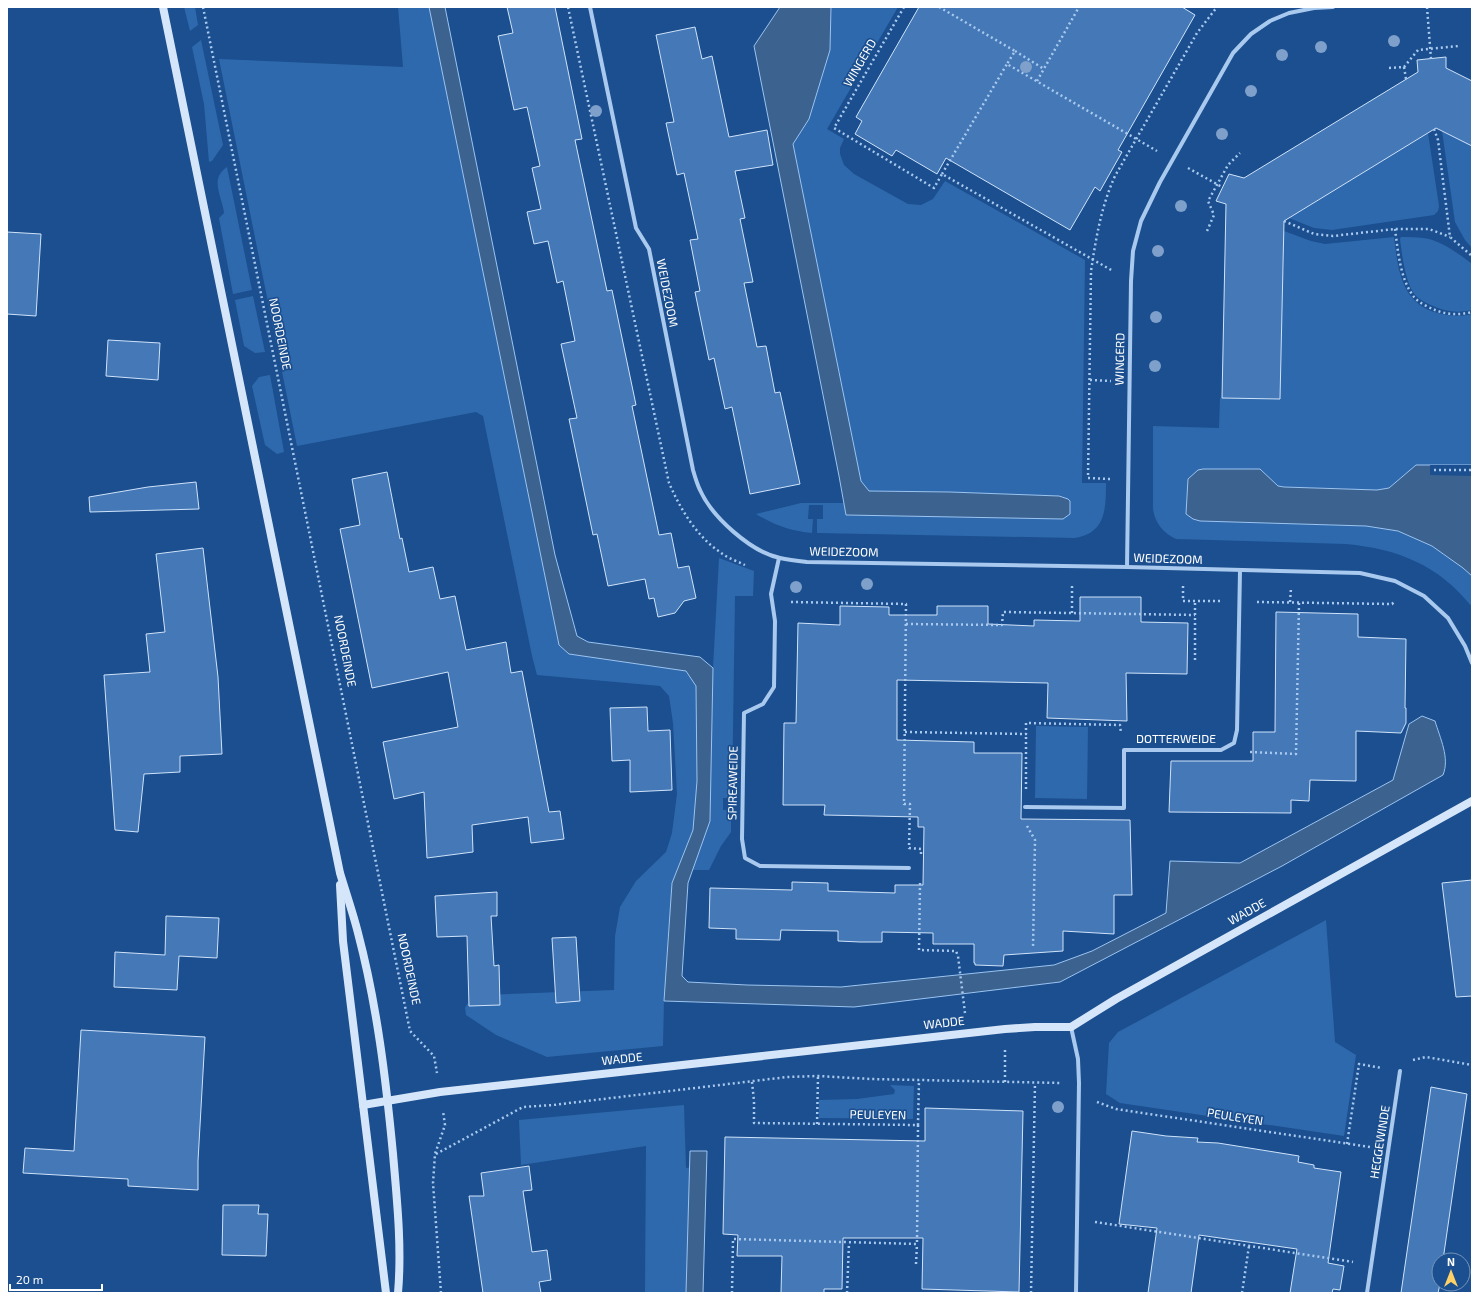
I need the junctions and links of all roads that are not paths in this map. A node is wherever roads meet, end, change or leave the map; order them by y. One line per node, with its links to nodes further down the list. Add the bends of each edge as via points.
1 (163, 7): 13 (main road)
2 (590, 7): 6 (street, WEIDEZOOM, via 636,228 649,249 693,470 700,491 715,514 739,537)
3 (1288, 7): 5 (street)
4 (1332, 7): 5 (street, WINGERD)
5 (1289, 12): 7 (street, WINGERD, via 1251,34 1233,53 1160,182 1141,221 1133,251 1130,281)
6 (779, 558): 7 (street, WEIDEZOOM, via 807,562); 12 (street, SPIREAWEIDE, via 771,594 775,621 774,687 763,704 744,713 742,839 745,858 760,866)
7 (1127, 567): 8 (street, WEIDEZOOM)
8 (1240, 571): 9 (street, WEIDEZOOM, via 1360,573 1394,581 1424,596 1448,618); 11 (street, DOTTERWEIDE, via 1237,730 1234,743 1221,750 1124,750 1124,808)
9 (1472, 663)
10 (1472, 801): 14 (main road, WADDE, via 1116,999)
11 (1025, 807)
12 (909, 868)
13 (340, 873): 16 (main road, via 358,934 376,1017); 17 (main road, via 343,941)
14 (1071, 1027): 16 (main road, WADDE, via 997,1030 440,1092); 20 (street, via 1078,1059 1079,1083)
15 (1400, 1071): 21 (street, HEGGEWINDE)
16 (388, 1101): 17 (main road, WADDE); 19 (main road, via 397,1203 400,1277)
17 (363, 1105): 18 (main road)
18 (386, 1293)
19 (398, 1293)
20 (1076, 1293)
21 (1367, 1293)

